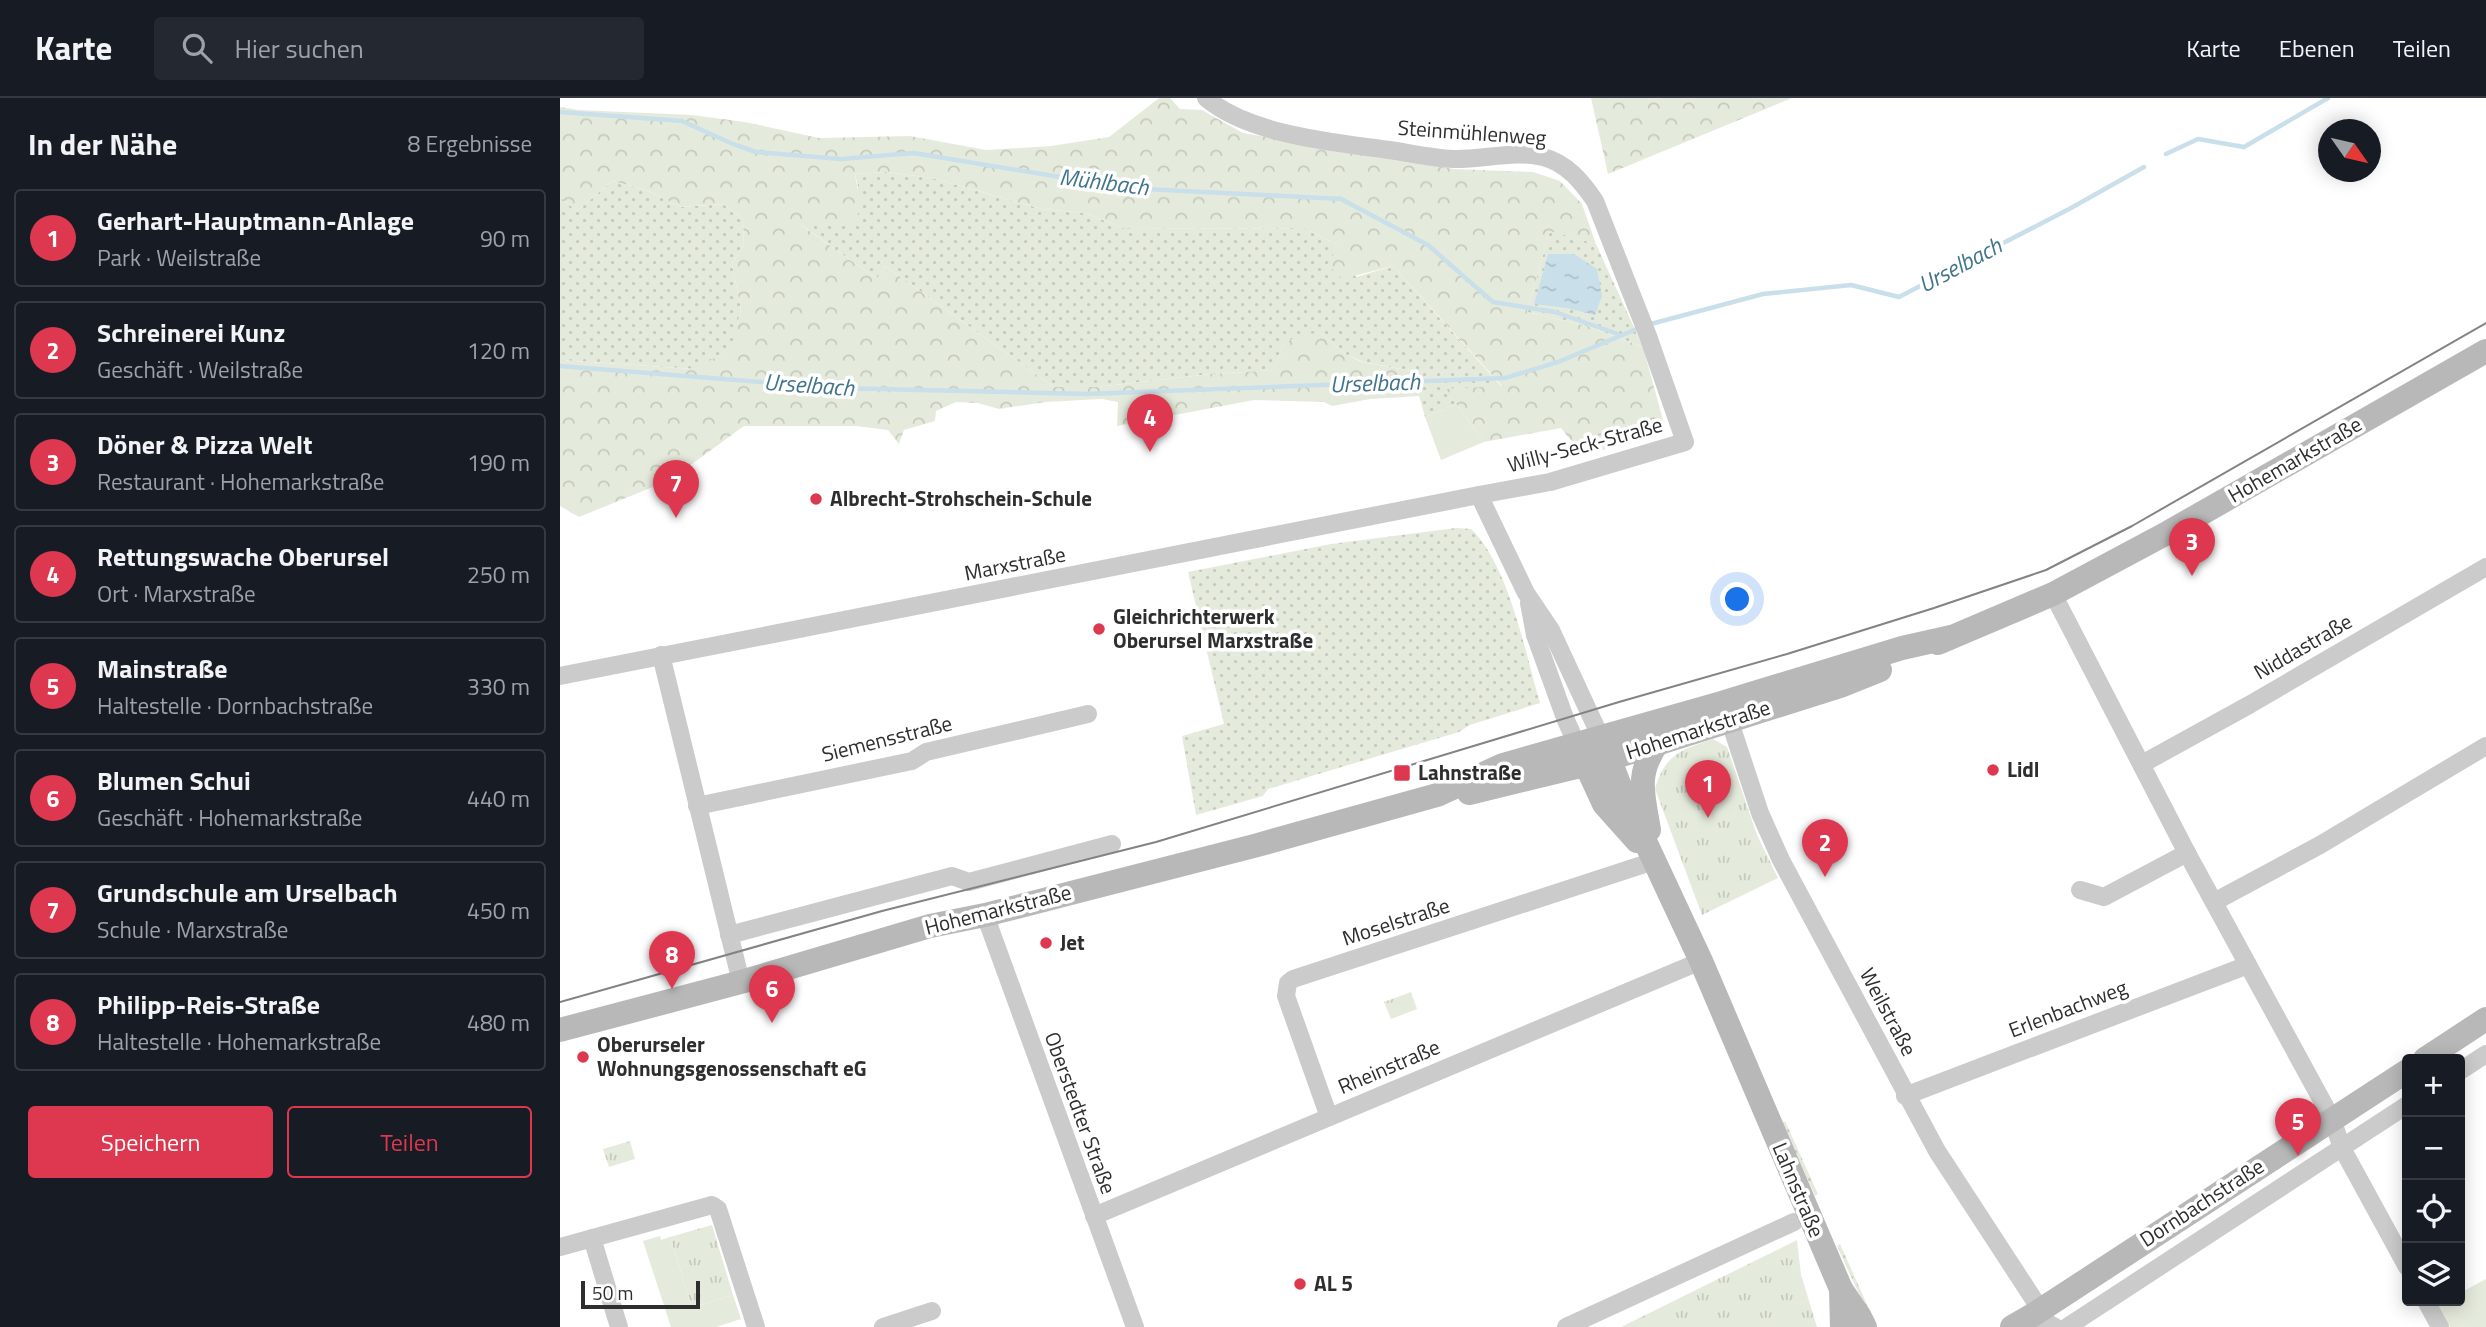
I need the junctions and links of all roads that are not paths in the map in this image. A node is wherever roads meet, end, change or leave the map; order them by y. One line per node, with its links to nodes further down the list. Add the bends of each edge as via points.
1 (1206, 98): 3 (street, Steinmühlenweg, via 1252,124 1326,141 1451,159 1544,158 1568,169 1595,201)
2 (2484, 357): 7 (street, Hohemarkstraße)
3 (1685, 442): 4 (street, Willy-Seck-Straße, via 1550,482)
4 (1479, 495): 6 (street); 9 (street, Marxstraße)
5 (2486, 567): 16 (street, Niddastraße)
6 (1526, 593): 15 (street, via 1550,629); 15 (street, via 1535,635 1565,718)
7 (2053, 594): 8 (street, Hohemarkstraße); 16 (street)
8 (1951, 637): 12 (street, Hohemarkstraße, via 1840,686); 15 (street, Hohemarkstraße, via 1902,648)
9 (661, 655): 10 (street, Marxstraße); 18 (street)
10 (560, 676)
11 (1088, 714): 18 (street, Siemensstraße, via 926,752 912,761)
12 (1729, 719): 13 (street, Hohemarkstraße); 35 (street, Weilstraße, via 1781,860)
13 (1659, 741): 15 (street, Hohemarkstraße); 21 (street, Lahnstraße, via 1648,757 1641,785)
14 (2486, 746): 23 (street)
15 (1593, 751): 17 (street, Hohemarkstraße, via 1470,793); 17 (street, Hohemarkstraße, via 1503,765); 21 (street, Lahnstraße, via 1604,804)
16 (2142, 764): 20 (street)
17 (1437, 795): 24 (street, Hohemarkstraße)
18 (697, 806): 25 (street)
19 (1112, 844): 25 (street, Hohemarkstraße, via 969,882 952,876)
20 (2187, 853): 22 (street, via 2104,897); 23 (street)
21 (1654, 861): 26 (street, Lahnstraße); 37 (street, Moselstraße, via 1293,979 1286,996)
22 (2080, 890)
23 (2214, 902): 27 (street)
24 (985, 915): 28 (street, Hohemarkstraße, via 930,926); 40 (street, Oberstedter Straße)
25 (729, 935): 28 (street)
26 (1701, 961): 37 (street, Rheinstraße); 45 (street, Lahnstraße)
27 (2248, 965): 35 (street, Erlenbachweg); 38 (street)
28 (741, 982): 30 (street, Hohemarkstraße)
29 (2486, 1019): 31 (street)
30 (560, 1030)
31 (2433, 1054)
32 (2486, 1054): 33 (street)
33 (2465, 1068)
34 (2402, 1073): 38 (street, Dornbachstraße)
35 (1905, 1096): 48 (street, Weilstraße)
36 (2402, 1108): 39 (street, Dornbachstraße)
37 (1329, 1117): 40 (street, Rheinstraße)
38 (2332, 1119): 39 (street); 48 (street, Dornbachstraße)
39 (2342, 1147): 44 (street); 56 (street, Dornbachstraße)
40 (1094, 1216): 52 (street, Oberstedter Straße)
41 (1794, 1222): 53 (street, Lahnstraße)
42 (592, 1238): 43 (street); 49 (street); 50 (street, via 712,1205 718,1209)
43 (560, 1247)
44 (2402, 1258)
45 (1840, 1289): 54 (street, Lahnstraße); 55 (street, Lahnstraße)
46 (2429, 1306): 57 (street)
47 (932, 1311): 51 (street)
48 (2033, 1321)
49 (619, 1327)
50 (756, 1327)
51 (883, 1327)
52 (1135, 1327)
53 (1566, 1327)
54 (1842, 1327)
55 (1865, 1327)
56 (2067, 1327)
57 (2440, 1327)

